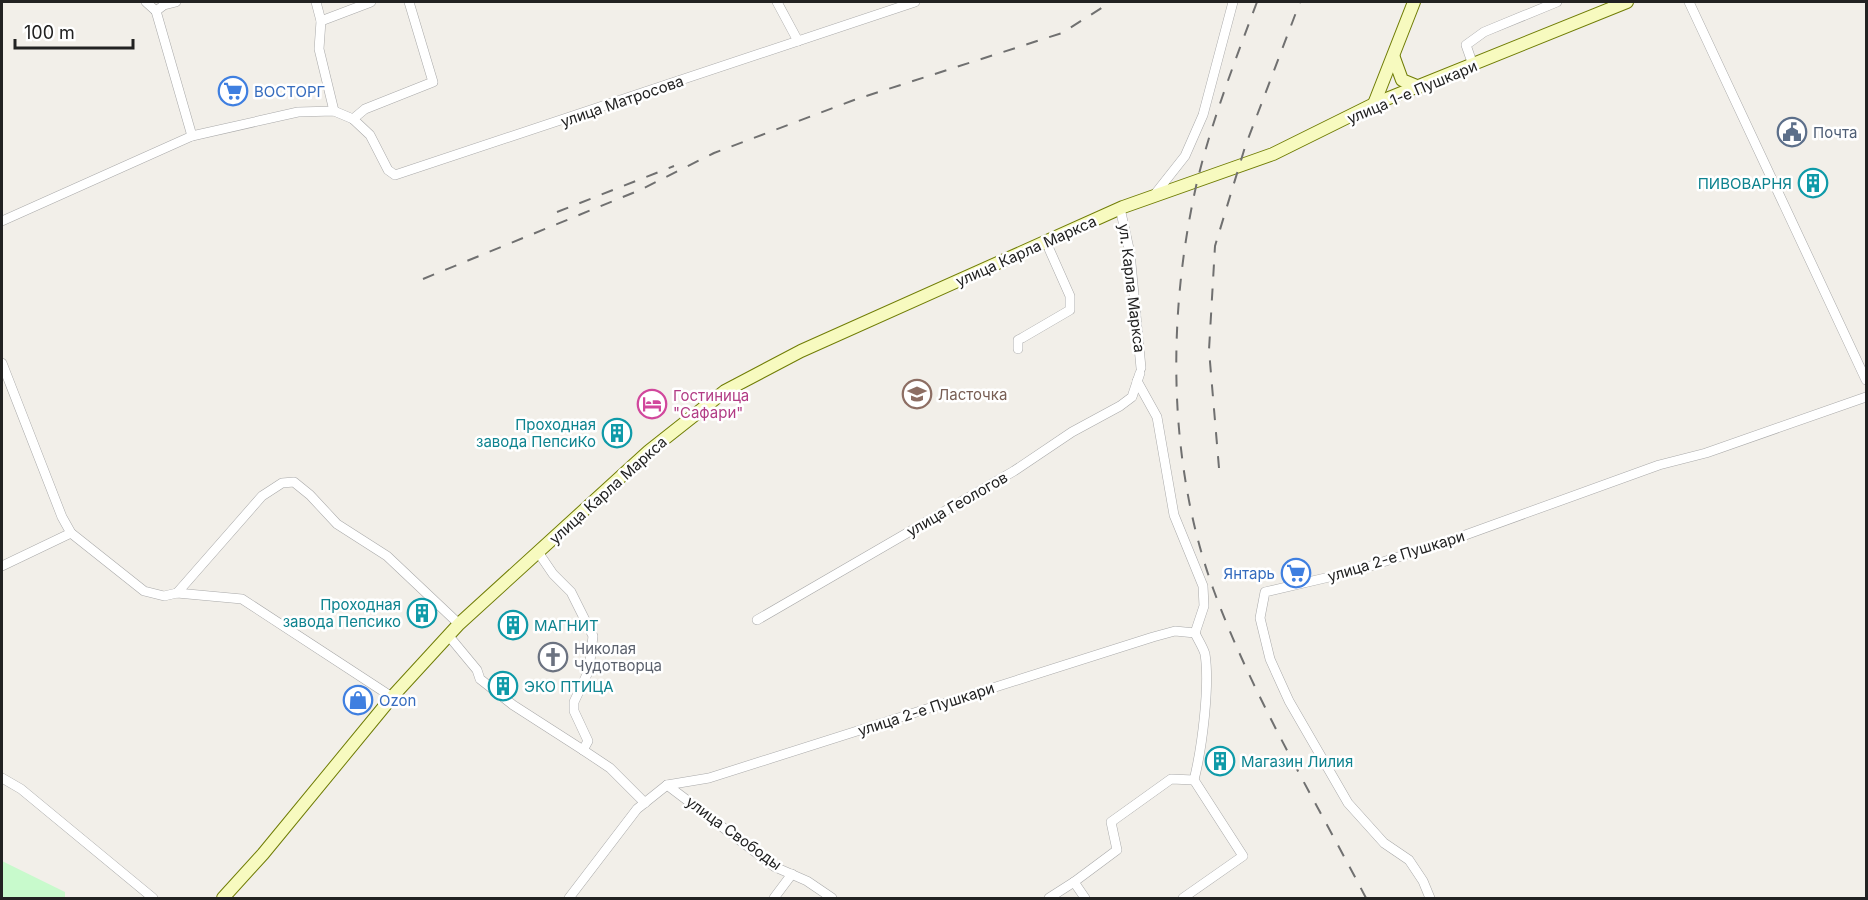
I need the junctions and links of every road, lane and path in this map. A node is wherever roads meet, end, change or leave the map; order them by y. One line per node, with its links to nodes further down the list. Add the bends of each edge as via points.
1 (146, 2): 13 (street)
2 (176, 2): 13 (street)
3 (316, 2): 14 (street)
4 (371, 2): 14 (street)
5 (409, 2): 21 (street, via 433,82 366,109)
6 (777, 2): 15 (street)
7 (915, 2): 15 (street, улица Матросова)
8 (1233, 2): 24 (street, via 1203,115 1185,156)
9 (1414, 2): 16 (main road)
10 (1557, 2): 17 (street, via 1484,32 1466,45)
11 (1627, 2): 17 (main road, улица 1-е Пушкари)
12 (1689, 2): 31 (street)
13 (156, 11): 22 (street)
14 (321, 21): 20 (street, via 320,49)
15 (798, 41): 21 (street, улица Матросова, via 395,175 388,170 370,135)
16 (1394, 58): 18 (main road, via 1402,80); 19 (main road)
17 (1473, 65): 18 (main road, улица 1-е Пушкари)
18 (1419, 87): 19 (main road, улица 1-е Пушкари)
19 (1374, 104): 23 (main road, улица 1-е Пушкари, via 1273,154)
20 (334, 111): 21 (street); 22 (street, via 298,112)
21 (353, 119)
22 (192, 136): 26 (street)
23 (1197, 182): 24 (main road, улица Карла Маркса)
24 (1155, 194): 25 (main road, улица Карла Маркса)
25 (1120, 208): 27 (main road, улица Карла Маркса); 30 (street, ул. Карла Маркса, via 1130,253)
26 (2, 221)
27 (1046, 242): 28 (street, via 1070,296 1070,310 1018,340); 34 (main road, улица Карла Маркса, via 801,351 725,391 657,444)
28 (1018, 349)
29 (2, 363): 33 (street)
30 (1139, 374): 37 (street, улица Геологов, via 1132,396 1120,406); 39 (street, via 1157,417 1174,515 1203,586 1204,606)
31 (1866, 380)
32 (1866, 397): 57 (street, улица 2-е Пушкари, via 1706,453 1659,465 1457,538 1355,571 1265,592 1260,618 1270,659 1289,701 1348,803 1378,837 1409,860)
33 (71, 533): 35 (street); 36 (street, via 144,591 164,596)
34 (538, 552): 38 (main road, улица Карла Маркса); 42 (street, via 571,592 593,636 589,670 574,702 574,711 588,741)
35 (2, 566)
36 (177, 593): 38 (street, via 262,496 282,483 294,482 337,524 387,556); 41 (street, via 242,599)
37 (757, 620)
38 (459, 624): 40 (main road, улица Карла Маркса)
39 (1195, 633): 44 (street, via 1204,653 1205,677 1202,749); 45 (street, улица 2-е Пушкари, via 1175,631 1153,637 709,778)
40 (448, 635): 41 (main road, улица Карла Маркса); 42 (street, via 480,679)
41 (392, 696): 50 (main road, улица Карла Маркса)
42 (583, 750): 46 (street, via 610,768)
43 (2, 778): 49 (street, via 21,789)
44 (1194, 780): 48 (street, via 1171,779 1111,822 1117,850); 56 (street, via 1243,856)
45 (668, 785): 46 (street); 47 (street, улица Свободы, via 775,867)
46 (645, 803): 51 (street, via 637,808)
47 (792, 874): 52 (street); 53 (street, улица Свободы)
48 (1074, 882): 54 (street); 55 (street)
49 (153, 898)
50 (223, 898)
51 (568, 898)
52 (774, 898)
53 (832, 898)
54 (1049, 898)
55 (1085, 898)
56 (1183, 898)
57 (1430, 898)

